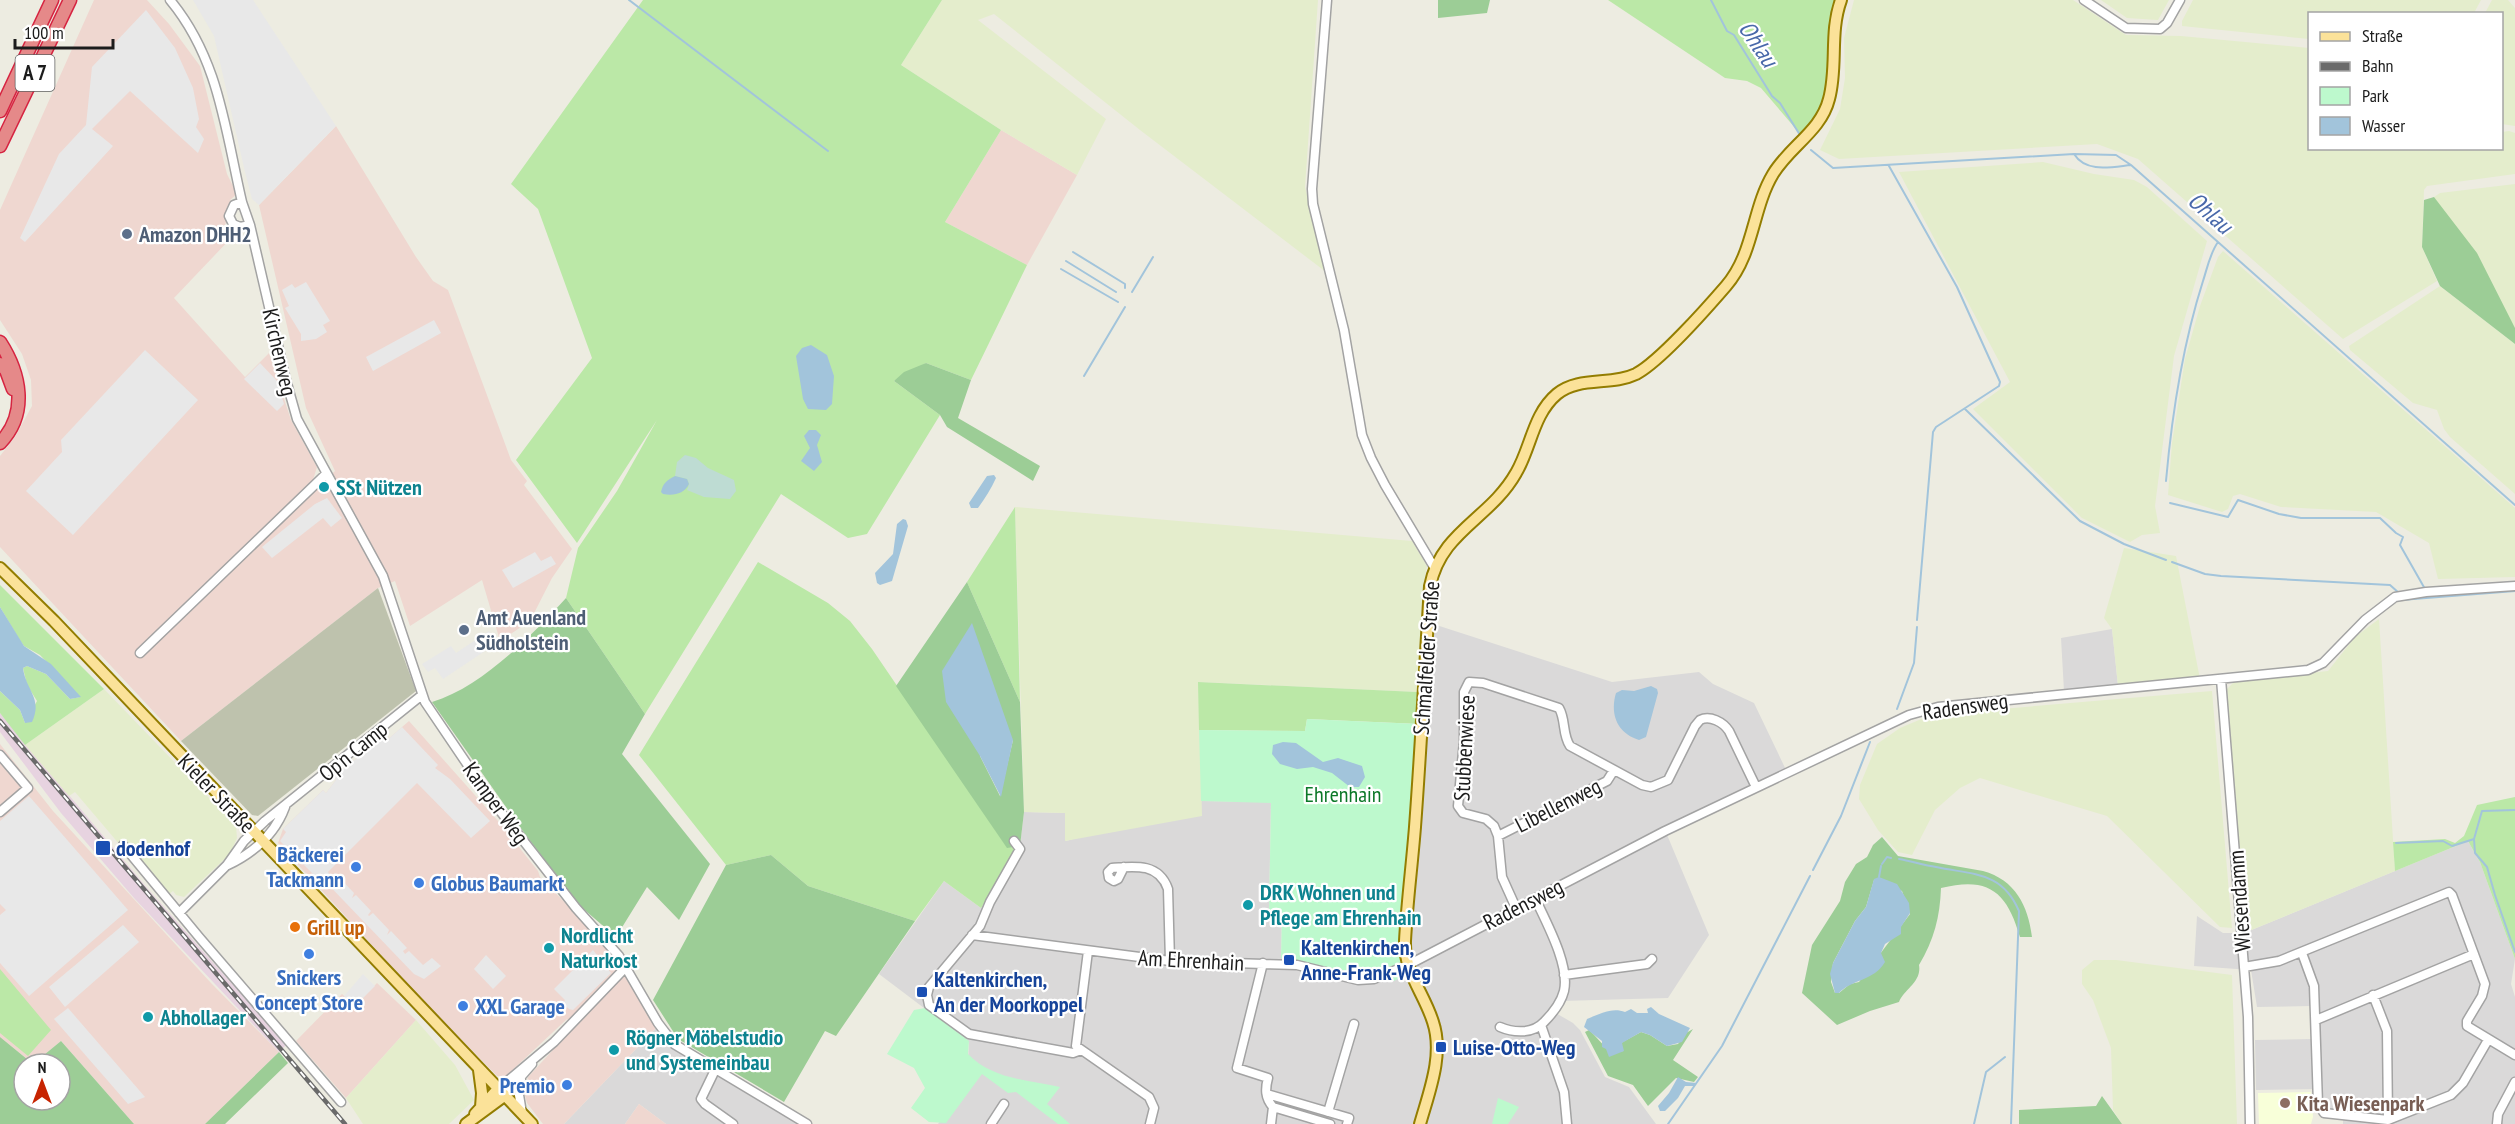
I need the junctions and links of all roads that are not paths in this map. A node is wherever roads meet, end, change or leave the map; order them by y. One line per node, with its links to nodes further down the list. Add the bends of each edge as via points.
1 (52, 0): 8 (highway, A 7)
2 (70, 0): 9 (highway, A 7)
3 (170, 0): 10 (street, Kirchenweg, via 189,23 204,51)
4 (1328, 0): 17 (street, via 1313,204 1344,330 1362,435 1371,458)
5 (1840, 0): 17 (main road, Schmalfelder Straße, via 1834,22 1829,100 1811,133 1774,173 1742,264 1727,285 1656,359 1636,374 1559,392 1538,418 1517,473 1505,490 1443,551)
6 (2084, 0): 7 (street, via 2126,28 2160,29)
7 (2181, 0)
8 (0, 111)
9 (0, 146)
10 (242, 202): 11 (street, Kirchenweg); 11 (street, via 231,208 230,220 240,227)
11 (250, 225): 16 (street, Kirchenweg, via 292,403 302,431)
12 (0, 342): 14 (highway, via 20,387)
13 (0, 364): 14 (highway, via 12,384)
14 (16, 406): 15 (highway, via 11,428)
15 (0, 443)
16 (326, 474): 20 (street); 22 (street, Kirchenweg, via 383,576)
17 (1434, 567): 45 (main road, Schmalfelder Straße, via 1405,941)
18 (0, 568): 28 (main road, Kieler Straße)
19 (2515, 586): 21 (street, Radensweg, via 2395,597 2365,620 2323,663 2308,670)
20 (140, 653)
21 (2221, 679): 25 (street, Radensweg, via 1938,707 1909,715); 47 (street, Wiesendamm)
22 (422, 695): 26 (street, Op'n Camp); 46 (street, Kamper Weg, via 490,798)
23 (0, 755): 27 (street, via 28,788)
24 (1614, 770): 25 (street, Stubbenwiese, via 1642,785 1662,785 1672,774 1695,726 1709,718 1725,725); 29 (street, Libellenweg, via 1607,781); 29 (street, Stubbenwiese, via 1570,746 1560,708 1469,682 1464,692 1458,806 1463,813 1486,819)
25 (1756, 787): 35 (street, Radensweg)
26 (285, 807): 28 (street, Op'n Camp); 30 (street, Op'n Camp, via 275,828)
27 (0, 812)
28 (254, 831): 30 (main road, Kieler Straße); 33 (street, Op'n Camp)
29 (1498, 836): 36 (street, via 1502,878)
30 (263, 841): 33 (street, Op'n Camp, via 243,858); 59 (main road, Kieler Straße)
31 (1014, 841): 38 (street, via 1020,849)
32 (123, 845): 37 (street)
33 (226, 865): 37 (street)
34 (1124, 867): 43 (street, via 1145,867 1165,882)
35 (1535, 898): 36 (street, Radensweg); 48 (street, via 1555,942)
36 (1516, 908): 45 (street, Radensweg)
37 (179, 913): 64 (street)
38 (972, 935): 39 (street, Am Ehrenhain); 55 (street, via 929,987 929,1005 969,1034 1073,1053)
39 (1088, 951): 43 (street, Am Ehrenhain); 55 (street, via 1076,1046)
40 (2302, 953): 41 (street, via 2449,892); 47 (street, via 2279,962); 50 (street, via 2313,979)
41 (2474, 954): 49 (street); 54 (street, via 2485,984 2467,1026)
42 (1652, 960): 48 (street, via 1647,964)
43 (1170, 962): 44 (street, Am Ehrenhain)
44 (1263, 963): 45 (street, Am Ehrenhain, via 1297,965 1358,980 1374,979); 63 (street, via 1237,1068 1268,1078)
45 (1408, 965): 81 (main road, Schmalfelder Straße, via 1436,1037 1434,1070)
46 (626, 967): 57 (street); 58 (street, Kamper Weg, via 674,1044)
47 (2244, 967): 83 (street, Wiesendamm)
48 (1564, 975): 52 (street, via 1560,1000)
49 (2373, 995): 50 (street); 71 (street, via 2387,1031)
50 (2316, 1020): 69 (street, via 2318,1104)
51 (1354, 1024): 68 (street)
52 (1541, 1025): 53 (street, via 1520,1032); 82 (street, via 1558,1069)
53 (1500, 1027)
54 (2488, 1040): 56 (street); 71 (street, via 2463,1083 2451,1095)
55 (1081, 1050): 77 (street, via 1149,1097 1154,1108)
56 (2515, 1055)
57 (538, 1056): 60 (street); 62 (street)
58 (716, 1068): 74 (street, via 701,1099); 75 (street, Kamper Weg)
59 (479, 1070): 62 (main road, Kieler Straße); 66 (main road)
60 (521, 1078): 62 (street); 70 (street)
61 (2515, 1082): 85 (street, via 2498,1114)
62 (501, 1092): 66 (main road); 70 (main road, Kieler Straße); 72 (main road)
63 (1267, 1094): 67 (street); 68 (street)
64 (341, 1102)
65 (1004, 1104): 76 (street)
66 (481, 1107): 72 (main road)
67 (1273, 1107): 78 (street); 79 (street)
68 (1328, 1112): 80 (street, via 1349,1118)
69 (2324, 1113): 71 (street); 84 (street)
70 (523, 1114): 73 (main road, Kieler Straße)
71 (2388, 1120)
72 (468, 1123)
73 (532, 1124)
74 (733, 1124)
75 (807, 1124)
76 (991, 1124)
77 (1150, 1124)
78 (1271, 1124)
79 (1330, 1124)
80 (1347, 1124)
81 (1420, 1124)
82 (1567, 1124)
83 (2250, 1124)
84 (2321, 1124)
85 (2497, 1124)

